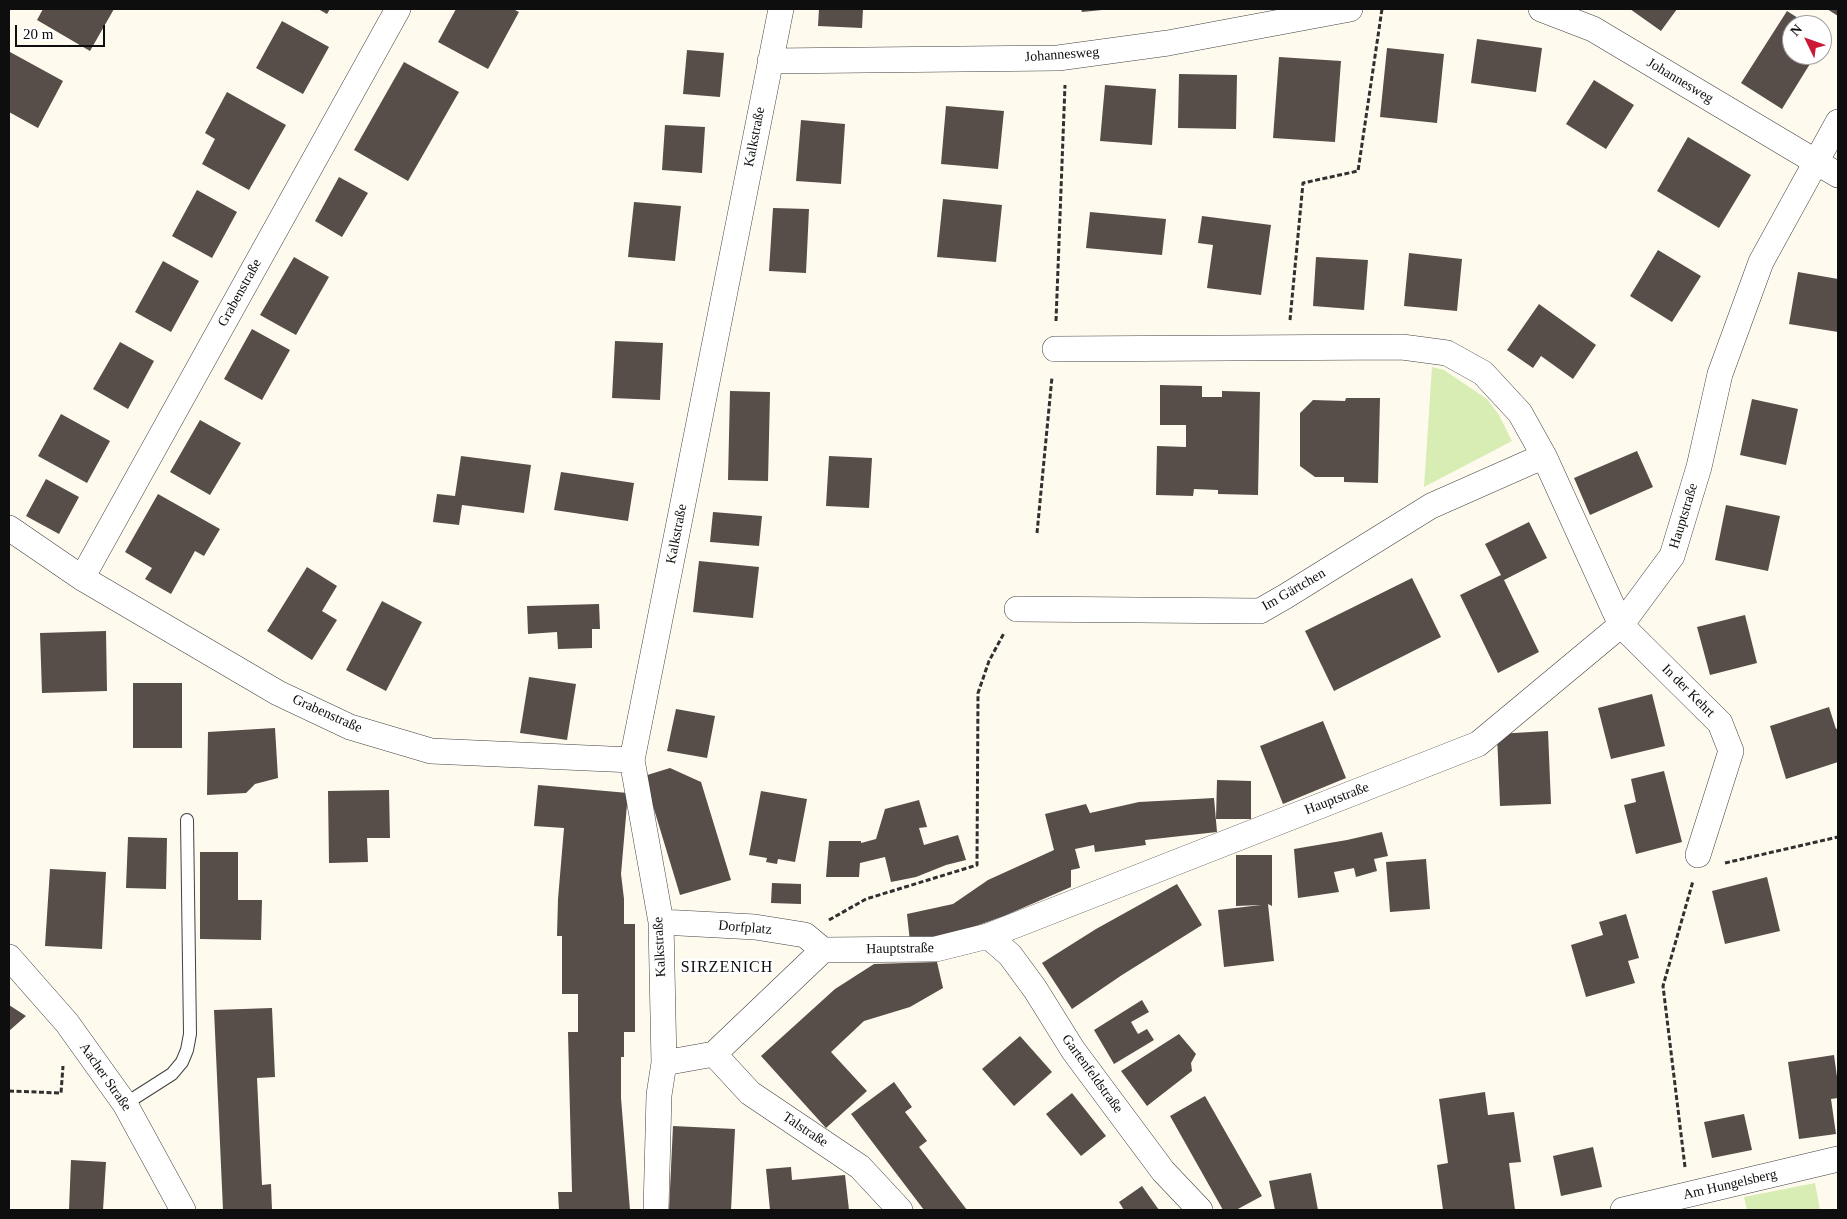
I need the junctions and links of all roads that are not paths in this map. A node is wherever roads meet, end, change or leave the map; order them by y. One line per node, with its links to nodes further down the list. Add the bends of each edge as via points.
1 (398, 9): 12 (street, Grabenstraße)
2 (781, 9): 5 (street, Kalkstraße)
3 (1350, 9): 5 (street, Johannesweg, via 1168,43 1058,58)
4 (1541, 9): 7 (street, Johannesweg, via 1593,29)
5 (770, 61): 15 (street, Kalkstraße)
6 (1838, 122): 7 (street, Hauptstraße)
7 (1815, 161): 8 (street); 14 (street, Hauptstraße, via 1761,262 1720,374 1699,467 1672,556)
8 (1838, 175)
9 (1055, 349): 10 (street, via 1402,347 1447,353 1483,373 1520,412)
10 (1544, 456): 13 (street, Im Gärtchen, via 1431,506 1260,611); 14 (street)
11 (9, 528): 12 (street, Grabenstraße)
12 (82, 578): 15 (street, Grabenstraße, via 278,692 350,727 431,751)
13 (1017, 609)
14 (1621, 625): 17 (street, In der Kehrt, via 1720,723 1731,752); 19 (street, Hauptstraße, via 1478,744)
15 (632, 760): 18 (street, Kalkstraße)
16 (187, 820): 24 (lane, via 190,1034 187,1050 172,1074)
17 (1696, 867)
18 (661, 922): 20 (street, Dorfplatz, via 755,927 805,935); 23 (street, Kalkstraße)
19 (988, 936): 20 (street, Hauptstraße, via 936,949); 29 (street, Gartenfeldstraße, via 1010,955 1078,1057 1163,1171)
20 (823, 950): 22 (street)
21 (9, 957): 24 (street, Aacher Straße, via 66,1023)
22 (714, 1054): 23 (street); 26 (street, Talstraße, via 750,1093 860,1167)
23 (664, 1063): 28 (street, via 659,1095)
24 (125, 1104): 27 (street, Aacher Straße)
25 (1838, 1159): 30 (street, Am Hungelsberg)
26 (893, 1209)
27 (184, 1210)
28 (656, 1210)
29 (1200, 1210)
30 (1623, 1210)

